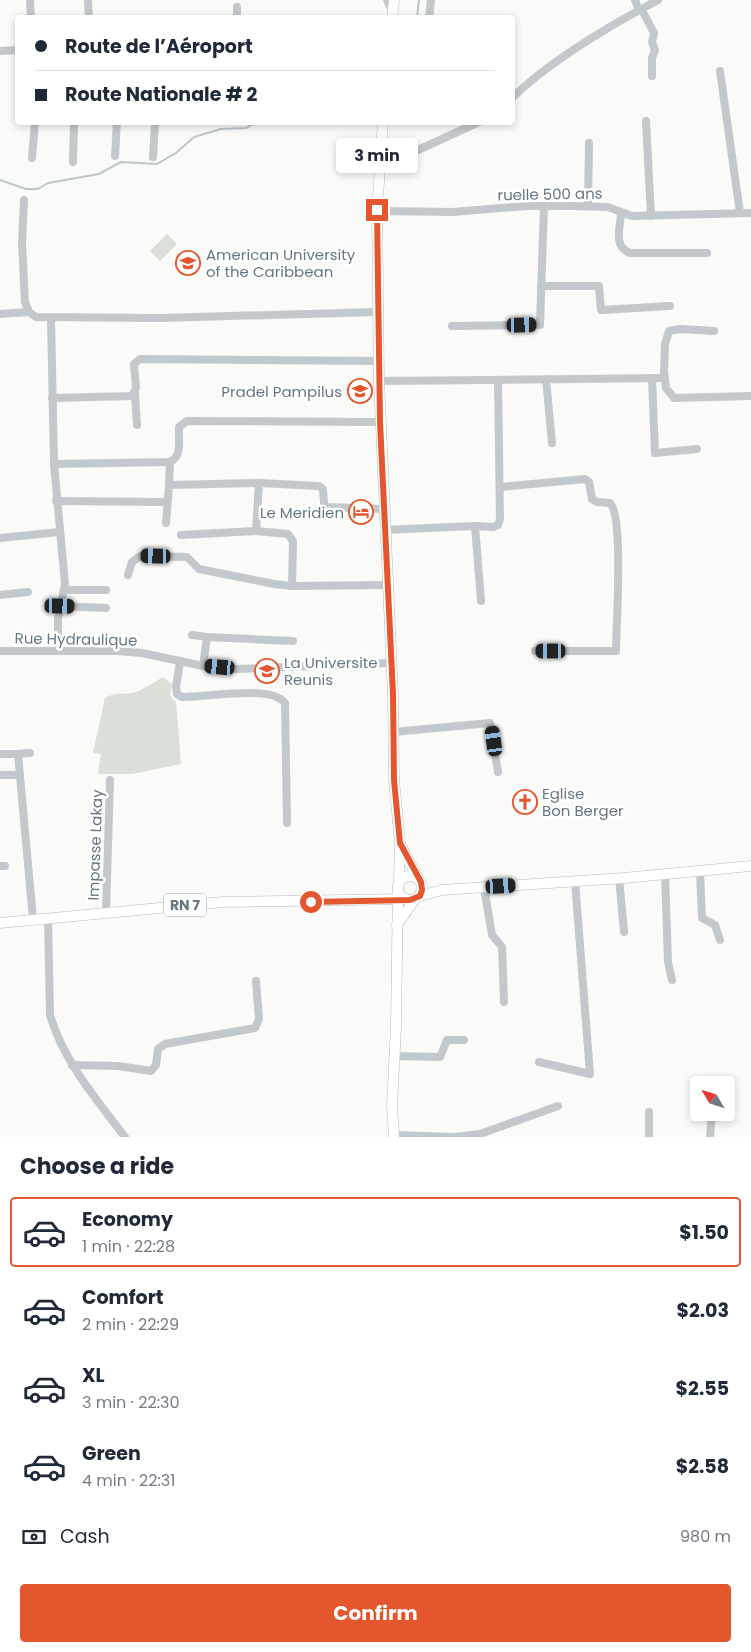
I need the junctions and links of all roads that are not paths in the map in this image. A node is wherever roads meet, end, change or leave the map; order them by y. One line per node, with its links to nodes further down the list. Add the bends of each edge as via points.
1 (30, 0): 10 (street)
2 (88, 0): 11 (street)
3 (387, 0): 13 (street)
4 (394, 0): 13 (main road)
5 (431, 0): 14 (street)
6 (635, 0): 9 (street)
7 (658, 0): 9 (street)
8 (237, 7): 12 (street)
9 (639, 10): 18 (street, via 654,33); 19 (street, via 558,62)
10 (31, 15)
11 (89, 15)
12 (237, 15)
13 (393, 15)
14 (429, 15)
15 (15, 50): 16 (street)
16 (0, 51)
17 (720, 71): 37 (street)
18 (652, 76)
19 (515, 96)
20 (646, 121): 40 (street)
21 (35, 125): 30 (street)
22 (74, 125): 31 (street)
23 (117, 125): 28 (street)
24 (155, 125): 29 (street)
25 (383, 125): 32 (main road)
26 (472, 125): 32 (street)
27 (590, 143): 35 (street)
28 (115, 156)
29 (153, 156)
30 (32, 158)
31 (73, 162)
32 (380, 167): 36 (main road)
33 (24, 200): 44 (street, via 22,243 25,302)
34 (544, 206): 35 (street, ruelle 500 ans); 36 (street, ruelle 500 ans, via 452,212); 42 (street)
35 (588, 206): 39 (street, ruelle 500 ans, via 608,207)
36 (377, 210): 45 (main road)
37 (740, 213): 38 (street, ruelle 500 ans); 40 (street, ruelle 500 ans)
38 (751, 213)
39 (621, 214): 40 (street, ruelle 500 ans); 41 (street, via 619,245 622,250 630,253)
40 (652, 216)
41 (707, 254)
42 (541, 286): 43 (street, via 599,286 601,310); 48 (street, via 540,325)
43 (670, 306)
44 (29, 312): 46 (street); 47 (street, via 36,317)
45 (378, 312): 47 (street); 50 (main road)
46 (0, 314)
47 (51, 319): 58 (street)
48 (452, 326)
49 (714, 331): 52 (street, via 669,331 665,344)
50 (379, 361): 55 (main road); 56 (street, via 140,359 134,364)
51 (652, 378): 52 (street); 53 (street); 62 (street, via 655,453)
52 (664, 378): 57 (street, via 666,388 674,398)
53 (546, 379): 54 (street); 61 (street)
54 (498, 380): 55 (street); 67 (street)
55 (379, 382): 59 (main road)
56 (135, 394): 58 (street); 60 (street)
57 (751, 396)
58 (52, 398): 64 (street)
59 (380, 422): 63 (street, via 187,421 180,427 178,452); 70 (main road)
60 (138, 425)
61 (552, 443)
62 (697, 449)
63 (170, 462): 64 (street); 66 (street)
64 (54, 464): 68 (street)
65 (258, 483): 66 (street); 70 (street, via 319,486 329,508); 75 (street)
66 (169, 485): 69 (street)
67 (500, 486): 72 (street, via 500,523 493,527); 93 (street, via 585,479 589,482 594,501 610,503 615,510 618,546 616,651)
68 (56, 501): 69 (street); 74 (street)
69 (167, 502): 71 (street)
70 (383, 509): 73 (main road)
71 (166, 523)
72 (475, 526): 73 (street); 85 (street)
73 (384, 530): 79 (main road)
74 (60, 532): 77 (street); 81 (street)
75 (256, 532): 76 (street); 80 (street, via 286,534 293,538)
76 (181, 534)
77 (0, 538)
78 (128, 575): 80 (street, via 132,562 140,556 187,557 199,569)
79 (387, 585): 80 (street); 95 (main road)
80 (292, 586)
81 (65, 590): 82 (street); 86 (street)
82 (106, 590)
83 (28, 592): 84 (street)
84 (0, 595)
85 (482, 601)
86 (60, 606): 87 (street); 91 (street)
87 (106, 608)
88 (192, 635): 89 (street)
89 (207, 637): 90 (street); 96 (street)
90 (293, 641)
91 (58, 650): 92 (street, Rue Hydraulique); 94 (street, Rue Hydraulique, via 142,653)
92 (0, 651)
93 (535, 651)
94 (180, 662): 96 (street, Rue Hydraulique); 105 (street, via 176,687 179,696 249,694 278,697 285,703)
95 (390, 663): 96 (street, Rue Hydraulique, via 254,668); 97 (main road)
96 (203, 666)
97 (393, 732): 101 (street, via 490,723); 106 (main road)
98 (30, 753): 100 (street)
99 (0, 754): 100 (street)
100 (18, 754): 103 (street)
101 (498, 772)
102 (0, 775): 103 (street)
103 (20, 775): 120 (street)
104 (110, 780): 118 (street, Impasse Lakay)
105 (287, 823)
106 (400, 843): 111 (main road); 113 (main road)
107 (751, 866): 108 (main road)
108 (700, 871): 109 (main road); 124 (street, via 702,918 715,925)
109 (665, 874): 110 (main road); 125 (street, via 668,962)
110 (619, 878): 112 (main road); 123 (street)
111 (419, 879): 113 (main road, via 406,876); 115 (main road); 116 (main road, via 423,887)
112 (575, 881): 114 (main road); 130 (street, via 590,1074)
113 (398, 884): 116 (main road, via 400,895); 117 (main road, RN 7, via 386,894)
114 (484, 887): 115 (main road); 127 (street, via 492,935 502,947)
115 (442, 890): 116 (main road)
116 (409, 899): 117 (main road, RN 7); 122 (main road); 122 (main road)
117 (370, 900): 118 (main road, RN 7, via 223,902)
118 (106, 912): 119 (main road, RN 7)
119 (48, 918): 120 (main road, RN 7); 131 (street, via 50,1015)
120 (33, 919): 121 (main road, RN 7)
121 (0, 922)
122 (396, 926): 129 (main road)
123 (624, 932)
124 (720, 940)
125 (672, 980)
126 (256, 981): 131 (street, via 260,1020 256,1028 165,1044 158,1049 156,1066 151,1071)
127 (504, 1002)
128 (464, 1040): 129 (street, via 447,1040 440,1057)
129 (395, 1056): 135 (main road)
130 (539, 1062)
131 (72, 1065): 136 (street)
132 (558, 1106): 137 (street, via 480,1134)
133 (649, 1112): 138 (street)
134 (711, 1121): 139 (street)
135 (394, 1136): 137 (street)
136 (125, 1137)
137 (455, 1137)
138 (649, 1137)
139 (710, 1137)

